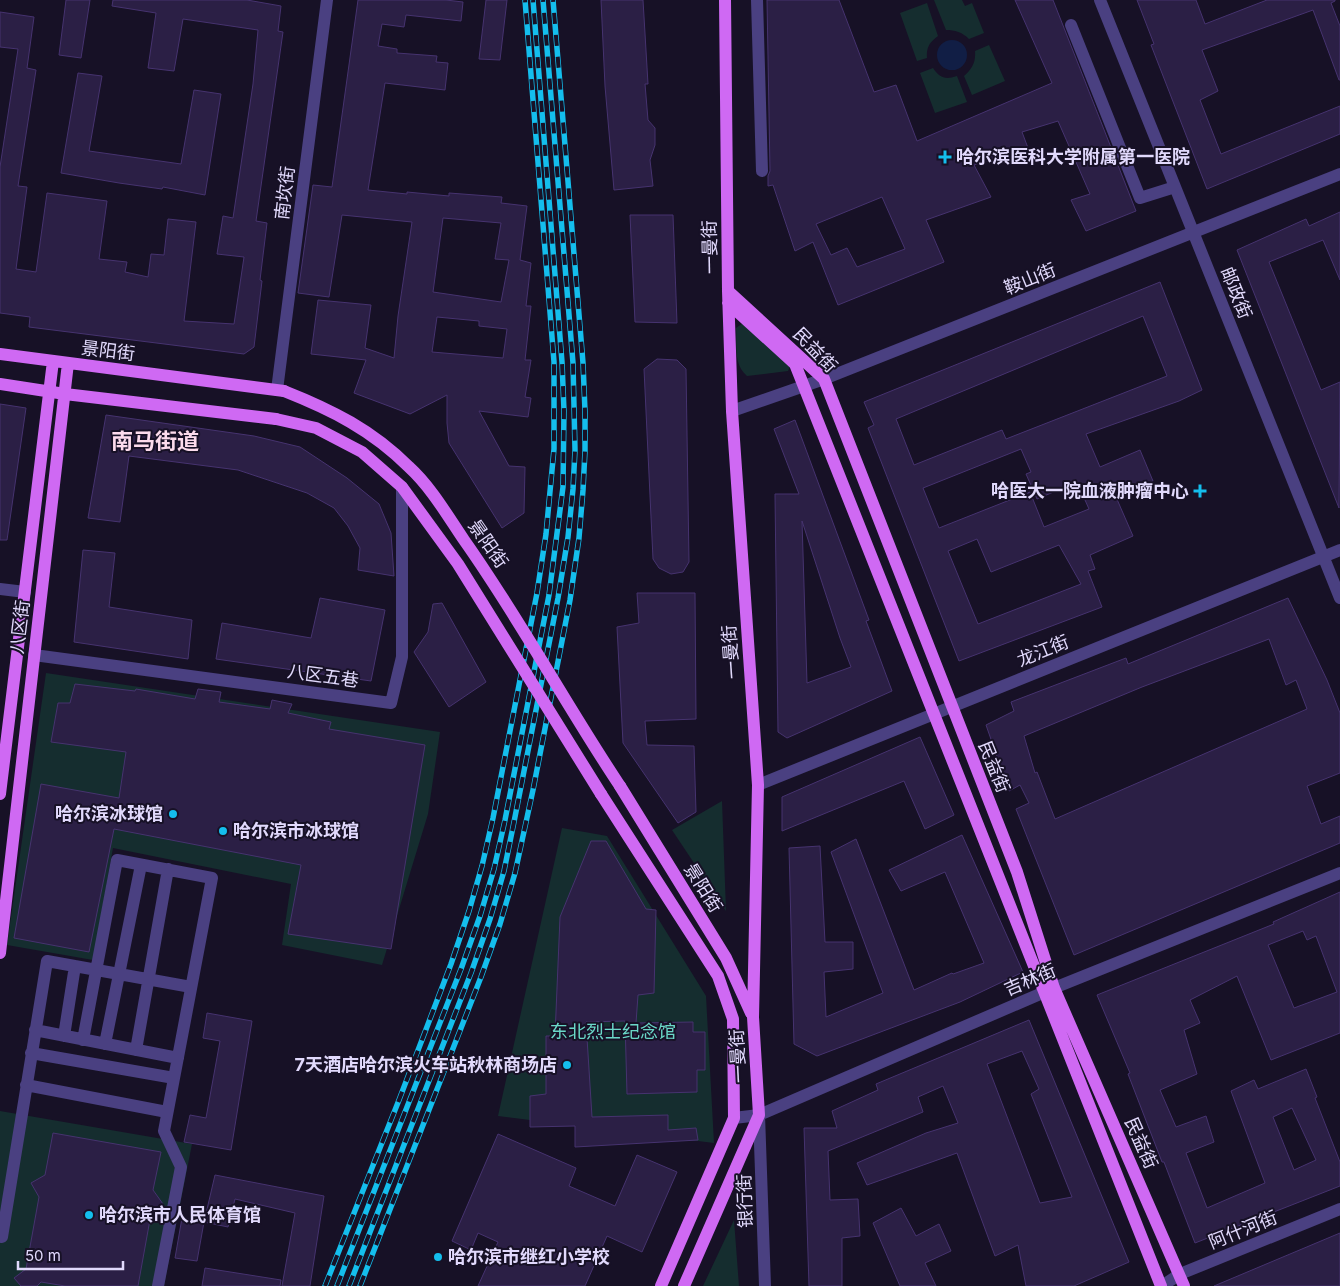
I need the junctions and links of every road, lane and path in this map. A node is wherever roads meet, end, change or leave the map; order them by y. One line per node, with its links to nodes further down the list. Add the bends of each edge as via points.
1 (327, 0): 18 (street, 南坎街)
2 (725, 0): 10 (main road, 一曼街)
3 (757, 0): 6 (street)
4 (1100, 0): 8 (street, 邮政街)
5 (1071, 25): 8 (street, via 1140,198)
6 (762, 171)
7 (1340, 174): 9 (street, 鞍山街)
8 (1175, 187): 9 (street, 邮政街)
9 (1193, 233): 14 (street, 鞍山街); 23 (street, 邮政街)
10 (728, 297): 14 (main road, 民益街); 16 (main road, 民益街, via 794,364); 20 (main road, 一曼街)
11 (0, 354): 12 (main road, 景阳街)
12 (53, 361): 13 (main road, 景阳街); 17 (main road, 八区街)
13 (68, 364): 18 (main road, 景阳街); 19 (main road, 八区街)
14 (824, 379): 16 (street, 鞍山街); 28 (main road, 民益街)
15 (0, 384): 17 (main road, 景阳街)
16 (803, 388): 20 (street, 鞍山街); 29 (main road, 民益街)
17 (49, 391): 19 (main road, 景阳街); 25 (main road, 八区街)
18 (280, 391): 44 (main road, 景阳街, bridge, via 356,424 410,468 426,486 493,581 726,958)
19 (65, 394): 21 (main road, 景阳街, bridge, via 276,419 316,428 362,452); 27 (main road, 八区街)
20 (732, 411): 31 (main road, 一曼街)
21 (402, 487): 27 (street, 八区五巷, via 402,657 391,703); 40 (main road, 景阳街, bridge, via 458,564)
22 (1340, 550): 23 (street, 龙江街)
23 (1324, 557): 26 (street, 邮政街); 28 (street, 龙江街)
24 (0, 589): 25 (street)
25 (25, 592): 30 (main road, 八区街)
26 (1340, 598)
27 (34, 655): 36 (main road, 八区街)
28 (952, 707): 29 (street, 龙江街); 43 (main road, 民益街, via 1017,872)
29 (935, 714): 31 (street, 龙江街); 43 (main road, 民益街)
30 (1, 780): 32 (main road, 八区街)
31 (758, 785): 44 (main road, 一曼街)
32 (0, 794)
33 (141, 865): 34 (street); 38 (street, via 116,860); 39 (street)
34 (168, 869): 41 (street); 42 (street, via 212,878)
35 (1340, 873): 43 (street, 吉林街)
36 (0, 953)
37 (75, 966): 38 (street); 45 (street, via 46,961); 46 (street)
38 (96, 970): 39 (street); 47 (street)
39 (119, 974): 41 (street); 48 (street)
40 (718, 976): 56 (main road, 一曼街, via 733,1019)
41 (148, 979): 42 (street); 49 (street)
42 (191, 987): 51 (street)
43 (1049, 991): 55 (street, 吉林街); 59 (main road, 民益街); 64 (main road, 民益街)
44 (753, 1017): 55 (main road, 一曼街)
45 (35, 1030): 46 (street); 50 (street)
46 (64, 1036): 47 (street)
47 (83, 1040): 48 (street)
48 (105, 1044): 49 (street)
49 (136, 1050): 51 (street)
50 (32, 1053): 52 (street); 53 (street)
51 (178, 1058): 52 (street)
52 (174, 1078): 54 (street)
53 (26, 1085): 54 (street); 58 (street)
54 (168, 1112): 60 (street, via 164,1131 181,1167)
55 (759, 1115): 56 (street, 吉林街); 62 (main road, 一曼街); 63 (street, 银行街)
56 (734, 1118): 61 (main road, 一曼街)
57 (1340, 1209): 59 (street, 阿什河街)
58 (2, 1237)
59 (1182, 1280): 64 (street, 阿什河街)
60 (158, 1286)
61 (661, 1286)
62 (684, 1286)
63 (765, 1286)
64 (1162, 1286)

